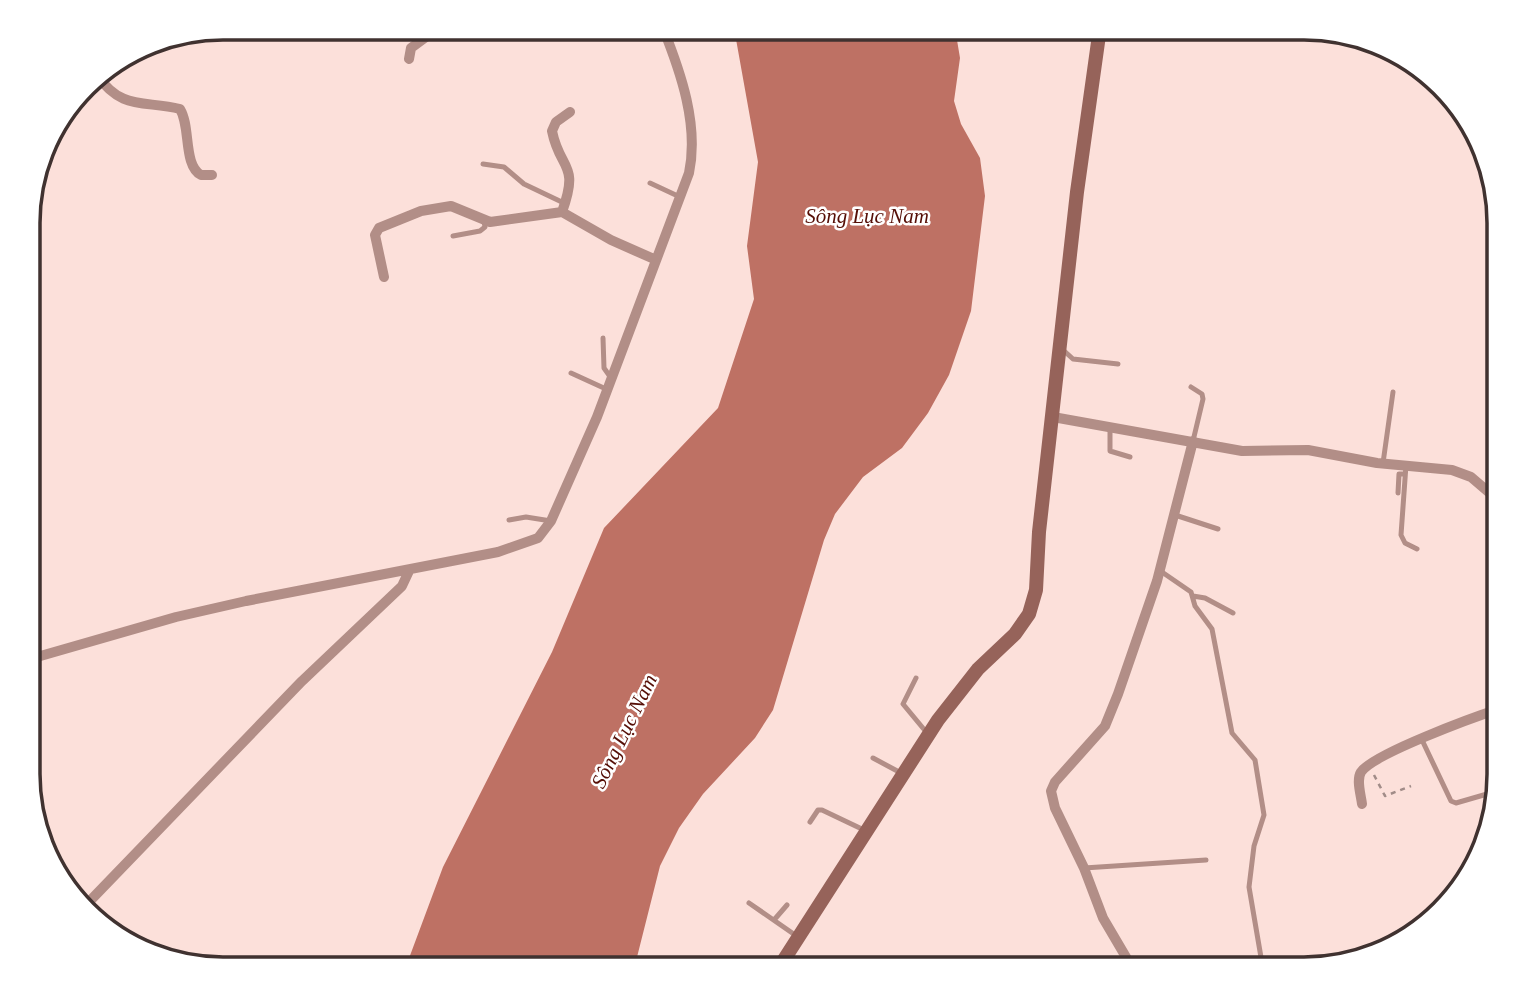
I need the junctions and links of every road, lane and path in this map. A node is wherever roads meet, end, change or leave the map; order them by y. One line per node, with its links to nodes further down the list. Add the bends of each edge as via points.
1 (1098, 40): 17 (street)
2 (421, 41): 4 (street, via 411,48)
3 (667, 41): 10 (street, via 685,94 691,134 691,162)
4 (409, 59)
5 (105, 84): 8 (street, via 127,101 180,109 193,167 201,175)
6 (570, 112): 11 (street, via 552,131 570,171)
7 (483, 164): 11 (lane, via 504,167)
8 (212, 175)
9 (650, 183): 10 (lane)
10 (680, 197): 14 (street)
11 (564, 208): 12 (street); 14 (street, via 611,240)
12 (484, 222): 13 (lane, via 480,231); 15 (street, via 451,206 384,224 375,235)
13 (453, 236)
14 (654, 259): 20 (street)
15 (384, 277)
16 (603, 338): 20 (lane, via 604,368)
17 (1060, 346): 18 (lane, via 1073,359); 24 (street)
18 (1118, 365)
19 (570, 373): 22 (lane)
20 (611, 378): 22 (street)
21 (1191, 387): 26 (lane, via 1203,399)
22 (607, 390): 34 (street)
23 (1393, 392): 28 (lane)
24 (1053, 417): 25 (street); 44 (street, via 1036,590 1029,614 978,669)
25 (1110, 426): 26 (street); 27 (lane, via 1110,451)
26 (1194, 441): 28 (street, via 1242,451 1308,450); 32 (street)
27 (1130, 457)
28 (1383, 463): 29 (street)
29 (1406, 470): 30 (street, via 1463,473); 31 (lane, via 1399,474); 36 (lane, via 1401,535 1405,543)
30 (1486, 491)
31 (1398, 493)
32 (1172, 514): 35 (lane); 37 (street)
33 (509, 520): 34 (lane)
34 (551, 520): 38 (street, via 530,542)
35 (1218, 529)
36 (1418, 549)
37 (1159, 570): 39 (lane); 55 (street, via 1105,726 1052,786 1055,808)
38 (409, 571): 41 (street, via 200,611); 56 (street, via 402,586 310,673)
39 (1194, 596): 40 (lane); 63 (lane, via 1195,606 1217,642 1232,733 1255,760 1265,815 1254,846 1249,887)
40 (1233, 613)
41 (40, 656)
42 (916, 678): 44 (lane, via 903,704)
43 (1486, 714): 45 (street)
44 (928, 734): 48 (street)
45 (1422, 740): 47 (street); 50 (lane, via 1451,801)
46 (873, 758): 48 (lane)
47 (1370, 766): 49 (path, via 1385,796); 51 (street, via 1360,773)
48 (902, 774): 53 (street)
49 (1410, 786)
50 (1485, 795)
51 (1362, 804)
52 (810, 822): 53 (lane, via 822,810)
53 (864, 830): 60 (street)
54 (1206, 860): 55 (lane)
55 (1084, 868): 62 (street, via 1103,918)
56 (91, 900)
57 (749, 903): 59 (lane)
58 (787, 905): 59 (lane)
59 (774, 920): 60 (lane)
60 (798, 937): 61 (street)
61 (786, 956)
62 (1125, 956)
63 (1261, 956)

